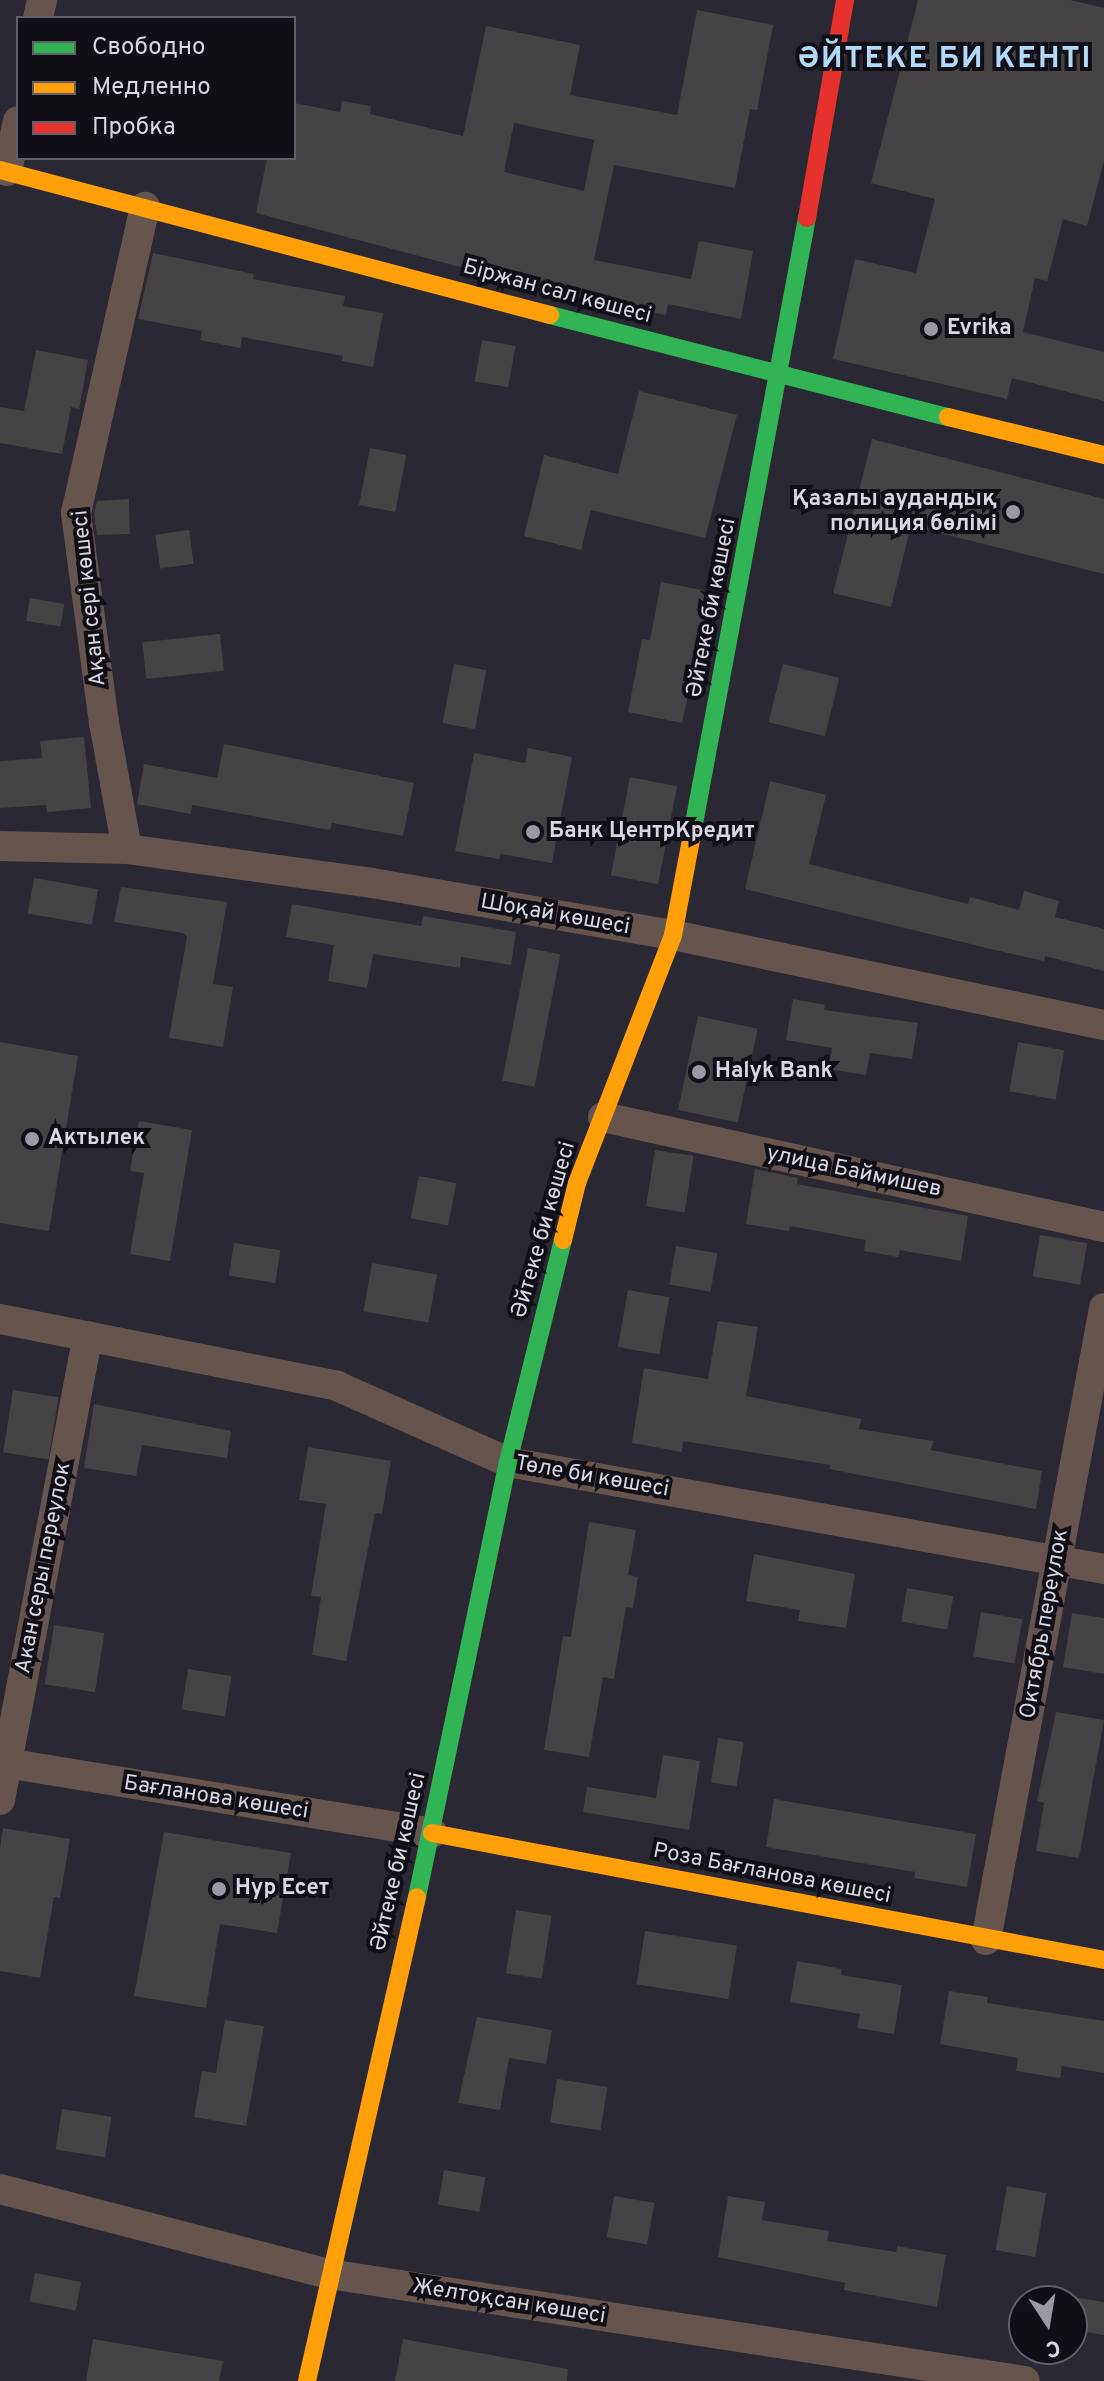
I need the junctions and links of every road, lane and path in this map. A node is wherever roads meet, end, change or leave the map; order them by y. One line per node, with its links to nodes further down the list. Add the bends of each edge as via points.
1 (845, 0): 5 (street, Әйтеке би көшесі)
2 (16, 128): 3 (street)
3 (4, 170): 4 (street, Біржан сал көшесі)
4 (145, 207): 5 (street, Біржан сал көшесі); 8 (street, Ақан сері көшесі, via 76,513)
5 (780, 376): 6 (street, Біржан сал көшесі); 9 (street, Әйтеке би көшесі)
6 (1104, 455)
7 (0, 846): 8 (street, Шоқай көшесі)
8 (127, 849): 9 (street, Шоқай көшесі, via 372,883)
9 (673, 935): 10 (street, Шоқай көшесі); 11 (street, Әйтеке би көшесі)
10 (1104, 1025)
11 (603, 1117): 12 (street, улица Баймишев); 16 (street, Әйтеке би көшесі, via 577,1183)
12 (1104, 1227)
13 (1104, 1308): 17 (street, Октябрь переулок)
14 (0, 1319): 15 (street, Төле би көшесі)
15 (88, 1336): 16 (street, Төле би көшесі, via 337,1386); 19 (street, Акан серы переулок)
16 (508, 1462): 17 (street, Төле би көшесі); 21 (street, Әйтеке би көшесі)
17 (1056, 1561): 18 (street, Төле би көшесі); 22 (street, Октябрь переулок)
18 (1104, 1569)
19 (4, 1763): 20 (street, Акан серы переулок); 21 (street, Бағланова көшесі)
20 (0, 1800)
21 (432, 1833): 22 (street, Роза Бағланова көшесі); 25 (street, Әйтеке би көшесі)
22 (986, 1940): 23 (street, Роза Бағланова көшесі)
23 (1104, 1960)
24 (0, 2189): 25 (street, Желтоқсан көшесі)
25 (329, 2274): 26 (street, Әйтеке би көшесі); 27 (street, Желтоқсан көшесі)
26 (307, 2381)
27 (1025, 2381)

